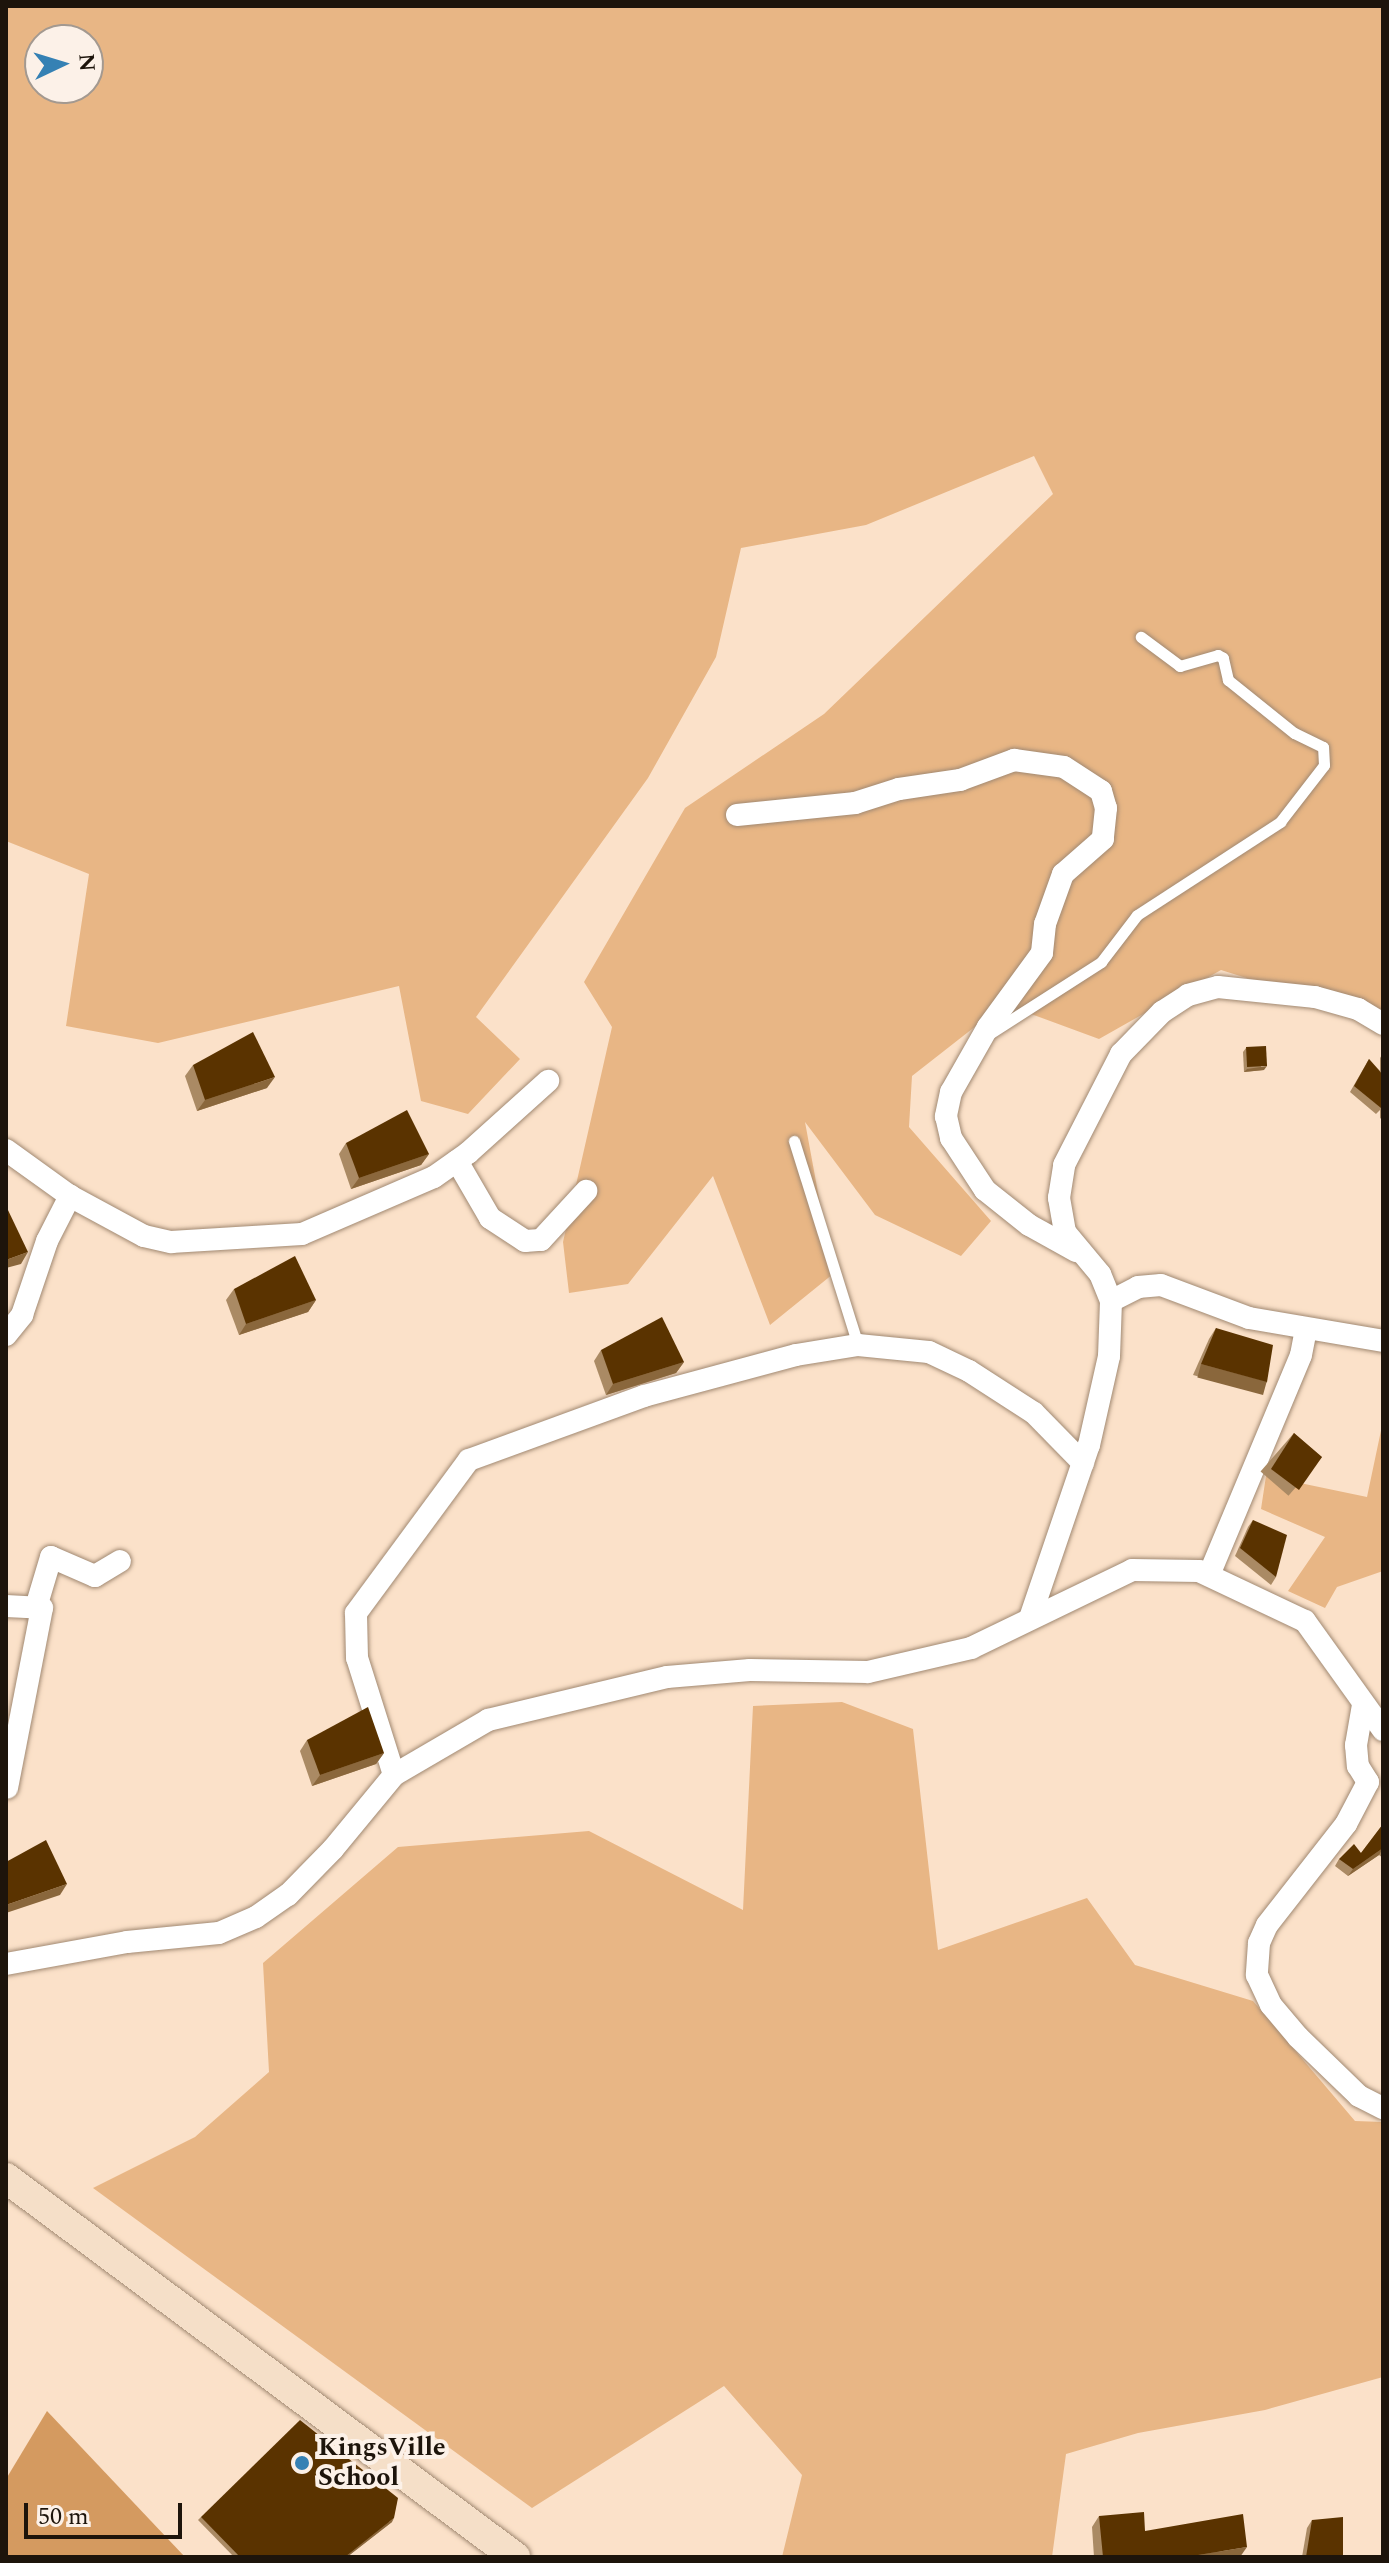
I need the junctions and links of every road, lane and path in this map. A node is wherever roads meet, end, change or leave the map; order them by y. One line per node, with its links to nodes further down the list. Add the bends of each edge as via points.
1 (1141, 637): 4 (lane, via 1180,666 1223,658 1228,680 1294,733 1323,747 1324,765 1280,822 1137,915 1101,962)
2 (737, 815): 4 (street, via 855,803 960,780 1014,760 1064,767 1101,791 1103,839 1063,874 1045,924 1042,953)
3 (1383, 1024): 11 (street, via 1358,1009 1315,997 1218,987 1188,995 1162,1012 1121,1054 1064,1165 1059,1198 1065,1232)
4 (981, 1039): 11 (street, via 951,1092 946,1116 951,1138 985,1190 1029,1225)
5 (548, 1081): 8 (street)
6 (794, 1141): 16 (lane)
7 (6, 1150): 10 (street)
8 (457, 1161): 9 (street, via 490,1218 525,1241 541,1240); 10 (street, via 434,1177 302,1234 171,1242 144,1236)
9 (586, 1191)
10 (70, 1196): 14 (street, via 47,1241 22,1315)
11 (1076, 1251): 12 (street, via 1100,1274)
12 (1111, 1301): 13 (street, via 1138,1287 1161,1285 1249,1318); 17 (street, via 1109,1356)
13 (1306, 1330): 15 (street); 19 (street, via 1301,1355)
14 (6, 1335)
15 (1383, 1341)
16 (858, 1345): 17 (street, via 929,1352 969,1371 1034,1413); 25 (street, via 796,1355 644,1396 469,1460 356,1613 357,1658)
17 (1083, 1463): 22 (street)
18 (120, 1561): 20 (street, via 95,1576 51,1557)
19 (1209, 1575): 22 (street, via 1132,1570); 23 (street, via 1305,1621)
20 (37, 1604): 21 (street); 27 (street, via 42,1608)
21 (6, 1606)
22 (1030, 1618): 25 (street, via 971,1648 868,1672 750,1670 667,1677 488,1720)
23 (1363, 1705): 24 (street); 26 (street, via 1358,1766)
24 (1383, 1730)
25 (394, 1775): 28 (street, via 333,1849 288,1895 256,1917 219,1933 127,1942)
26 (1376, 1776): 29 (street, via 1346,1824 1267,1925 1259,1943 1257,1975 1271,2005 1298,2037 1359,2096)
27 (7, 1788)
28 (6, 1964)
29 (1383, 2108)
30 (6, 2178): 31 (main road)
31 (515, 2557)

